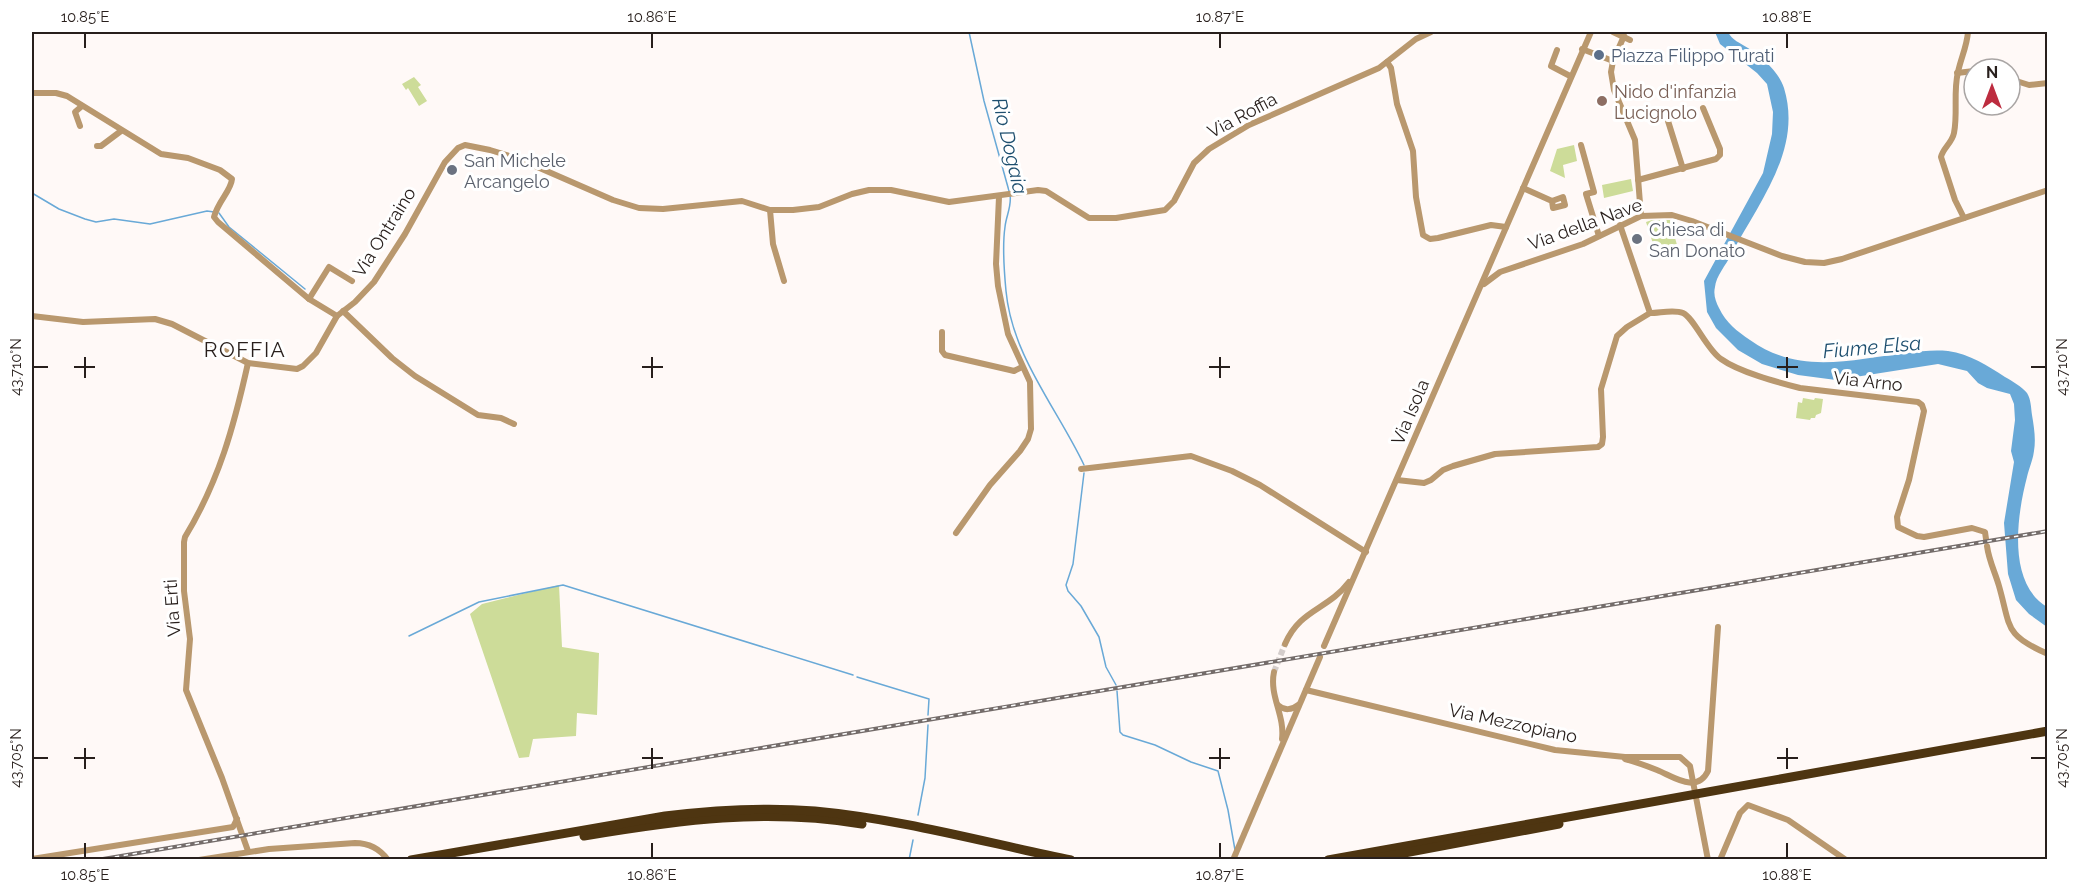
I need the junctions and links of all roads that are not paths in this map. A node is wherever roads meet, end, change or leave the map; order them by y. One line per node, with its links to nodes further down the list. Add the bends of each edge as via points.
1 (1431, 32): 8 (street, Via Roffia)
2 (1590, 32): 5 (street, Via Isola)
3 (1613, 32): 7 (street, via 1627,38)
4 (1968, 32): 10 (street)
5 (1582, 49): 7 (street); 11 (street, Via Isola)
6 (1557, 50): 11 (street, via 1551,66)
7 (1613, 61): 23 (street, via 1613,89 1633,135)
8 (1388, 62): 26 (street, Via Roffia, via 1215,144 1199,156 1165,210 1089,218 1046,191); 32 (street, via 1413,151 1423,235 1430,239 1491,225)
9 (1962, 72): 10 (street)
10 (1957, 73): 30 (street, via 1954,133 1941,157)
11 (1570, 76): 24 (street, Via Isola)
12 (2022, 83): 13 (street)
13 (2048, 83)
14 (32, 93): 15 (street, via 56,93)
15 (82, 106): 18 (street, via 75,112); 19 (street)
16 (1703, 108): 22 (street, via 1720,155)
17 (1668, 121): 22 (street)
18 (80, 126)
19 (121, 131): 21 (street); 40 (street, via 161,154 188,158 228,175 231,186 216,206 214,217)
20 (1581, 145): 33 (street, via 1594,192 1586,194)
21 (97, 146)
22 (1683, 169): 23 (street)
23 (1638, 180): 29 (street)
24 (1523, 188): 27 (street); 32 (street, Via Isola)
25 (2048, 190): 30 (street, Via della Nave)
26 (1003, 196): 28 (street, via 949,202 891,190 869,190 819,207); 47 (street, via 996,264 998,286 1004,322)
27 (1552, 201)
28 (770, 210): 38 (street, via 773,244); 41 (street, Via Ontraino, via 742,201 639,208 613,201 519,159 465,146 445,162 374,282)
29 (1641, 216): 30 (street, Via della Nave, via 1672,215 1788,258 1824,263); 31 (street, Via della Nave)
30 (1964, 218)
31 (1620, 225): 33 (street, Via della Nave); 42 (street)
32 (1506, 227): 34 (street, Via Isola)
33 (1599, 236): 36 (street, Via della Nave)
34 (1494, 256): 35 (street, Via Isola); 36 (street)
35 (1490, 264): 36 (street); 39 (street, Via Isola)
36 (1498, 273): 39 (street, Via della Nave)
37 (352, 281): 40 (street, via 329,267)
38 (784, 281)
39 (1477, 294): 50 (street, Via Isola)
40 (309, 299): 44 (street)
41 (343, 311): 44 (street, Via Ontraino); 48 (street, via 416,376 478,415)
42 (1650, 313): 50 (street, via 1617,336 1600,388 1603,437 1598,447 1495,454 1443,470 1424,483); 60 (street, Via Arno, via 1682,312 1720,359 1787,384 1918,402 1924,411 1897,517 1898,527 1924,537 1977,528 1985,532 2008,625 2027,645)
43 (32, 316): 46 (street, Via Ontraino, via 83,322 155,319)
44 (337, 316): 46 (street, Via Ontraino, via 325,339 303,366 291,369)
45 (942, 332): 47 (street, via 945,355 1010,370)
46 (248, 363): 71 (street, Via Erti, via 226,451 205,503 183,542 190,639 186,690)
47 (1022, 367): 51 (street, via 1030,382 1032,421 1028,439)
48 (514, 424)
49 (1081, 469): 52 (street, via 1191,456 1260,485)
50 (1397, 480): 52 (street, Via Isola)
51 (956, 533)
52 (1366, 552): 53 (street, Via Isola)
53 (1356, 572): 54 (street, Via Isola); 55 (street, Via Isola)
54 (1334, 598): 55 (street, via 1341,600); 56 (street, Via Isola)
55 (1337, 607): 56 (street); 59 (street, Via Isola)
56 (1318, 608): 58 (street, Via Isola, via 1302,618)
57 (1718, 627): 70 (street, via 1705,778 1696,783 1685,782)
58 (1285, 645)
59 (1324, 646)
60 (2048, 654)
61 (1320, 657): 63 (street)
62 (1274, 672): 64 (street)
63 (1306, 690): 65 (street); 70 (street, Via Mezzopiano, via 1555,750)
64 (1276, 702): 65 (street); 66 (street)
65 (1293, 711): 66 (street); 69 (street)
66 (1281, 716): 69 (street, via 1283,729)
67 (2048, 731): 81 (highway)
68 (2048, 736): 82 (highway)
69 (1278, 751): 80 (street)
70 (1613, 756): 83 (street, Via Mezzopiano, via 1680,757 1690,766)
71 (237, 819): 72 (street, Via Erti); 73 (street, via 233,827)
72 (248, 851): 74 (street); 75 (street, via 355,843 381,851)
73 (32, 859)
74 (198, 860)
75 (388, 860)
76 (411, 860): 79 (highway, via 665,816 785,809 883,821)
77 (443, 860): 78 (highway, via 668,822 746,816 856,823)
78 (1039, 860)
79 (1071, 860)
80 (1233, 860)
81 (1328, 860)
82 (1367, 860)
83 (1708, 860)
84 (1720, 860): 85 (street, via 1740,813 1748,805 1788,820)
85 (1846, 860)

